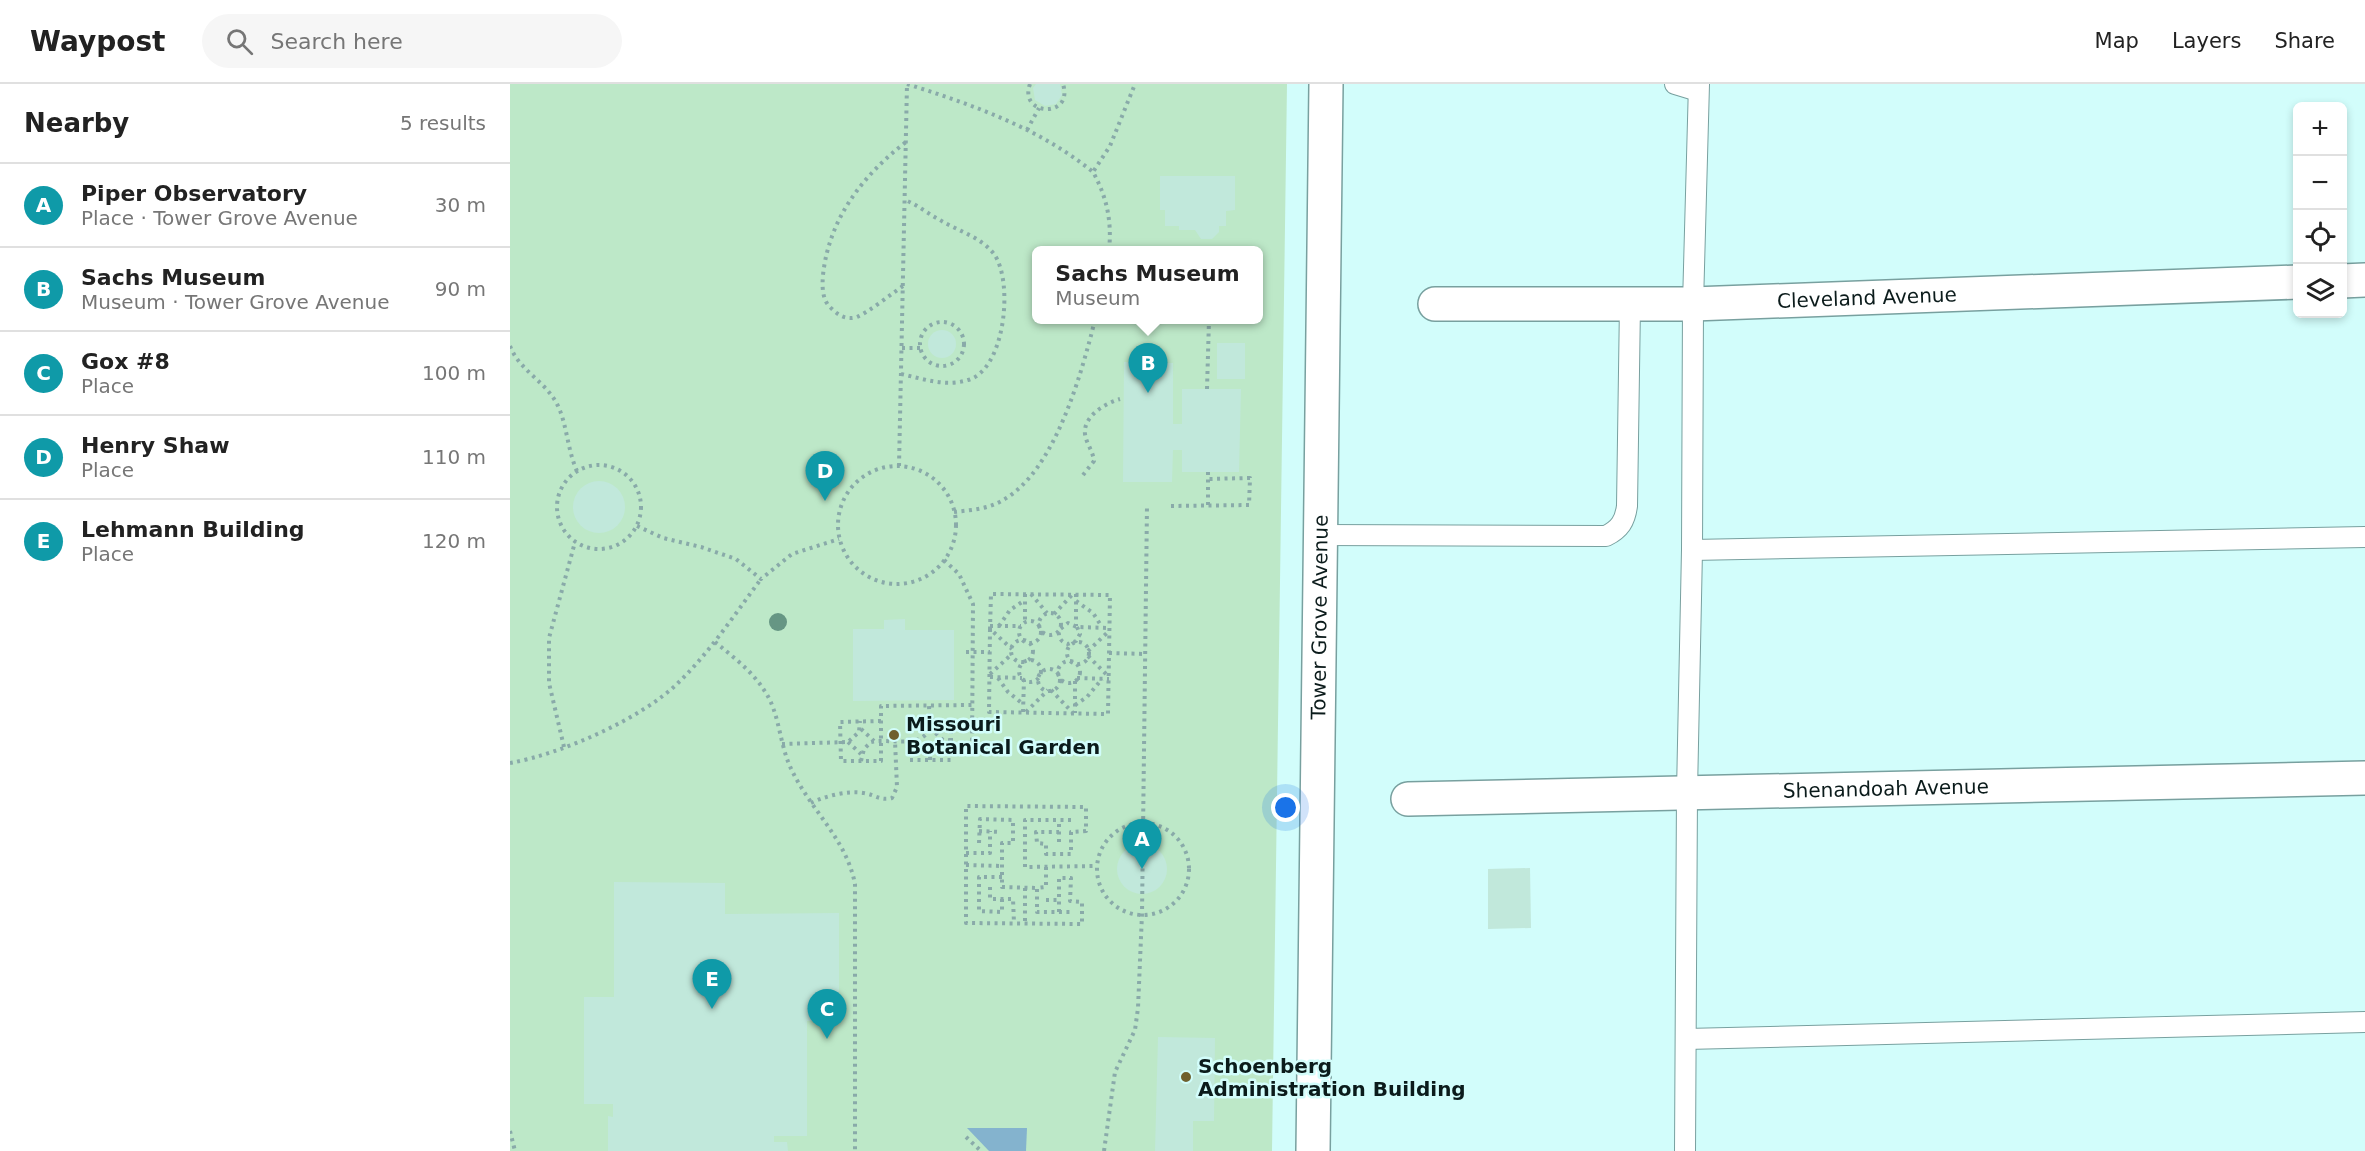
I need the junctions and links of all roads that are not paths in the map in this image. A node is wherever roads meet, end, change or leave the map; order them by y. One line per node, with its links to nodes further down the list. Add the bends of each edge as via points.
1 (1326, 84): 10 (street, Tower Grove Avenue)
2 (1675, 84): 3 (lane)
3 (1699, 88): 9 (lane)
4 (2347, 280): 5 (street)
5 (2365, 280)
6 (2293, 282): 9 (street, Cleveland Avenue)
7 (1435, 304): 8 (street, Cleveland Avenue)
8 (1630, 304): 9 (street, Cleveland Avenue); 10 (lane, via 1627,506 1617,531 1606,536)
9 (1693, 304): 12 (lane)
10 (1320, 535): 18 (street, Tower Grove Avenue)
11 (2365, 537): 12 (lane)
12 (1692, 550): 14 (lane)
13 (2365, 778): 14 (street, Shenandoah Avenue)
14 (1687, 792): 15 (street, Shenandoah Avenue); 17 (lane)
15 (1408, 800)
16 (2365, 1022): 17 (lane)
17 (1686, 1039): 19 (lane)
18 (1312, 1151)
19 (1685, 1151)

